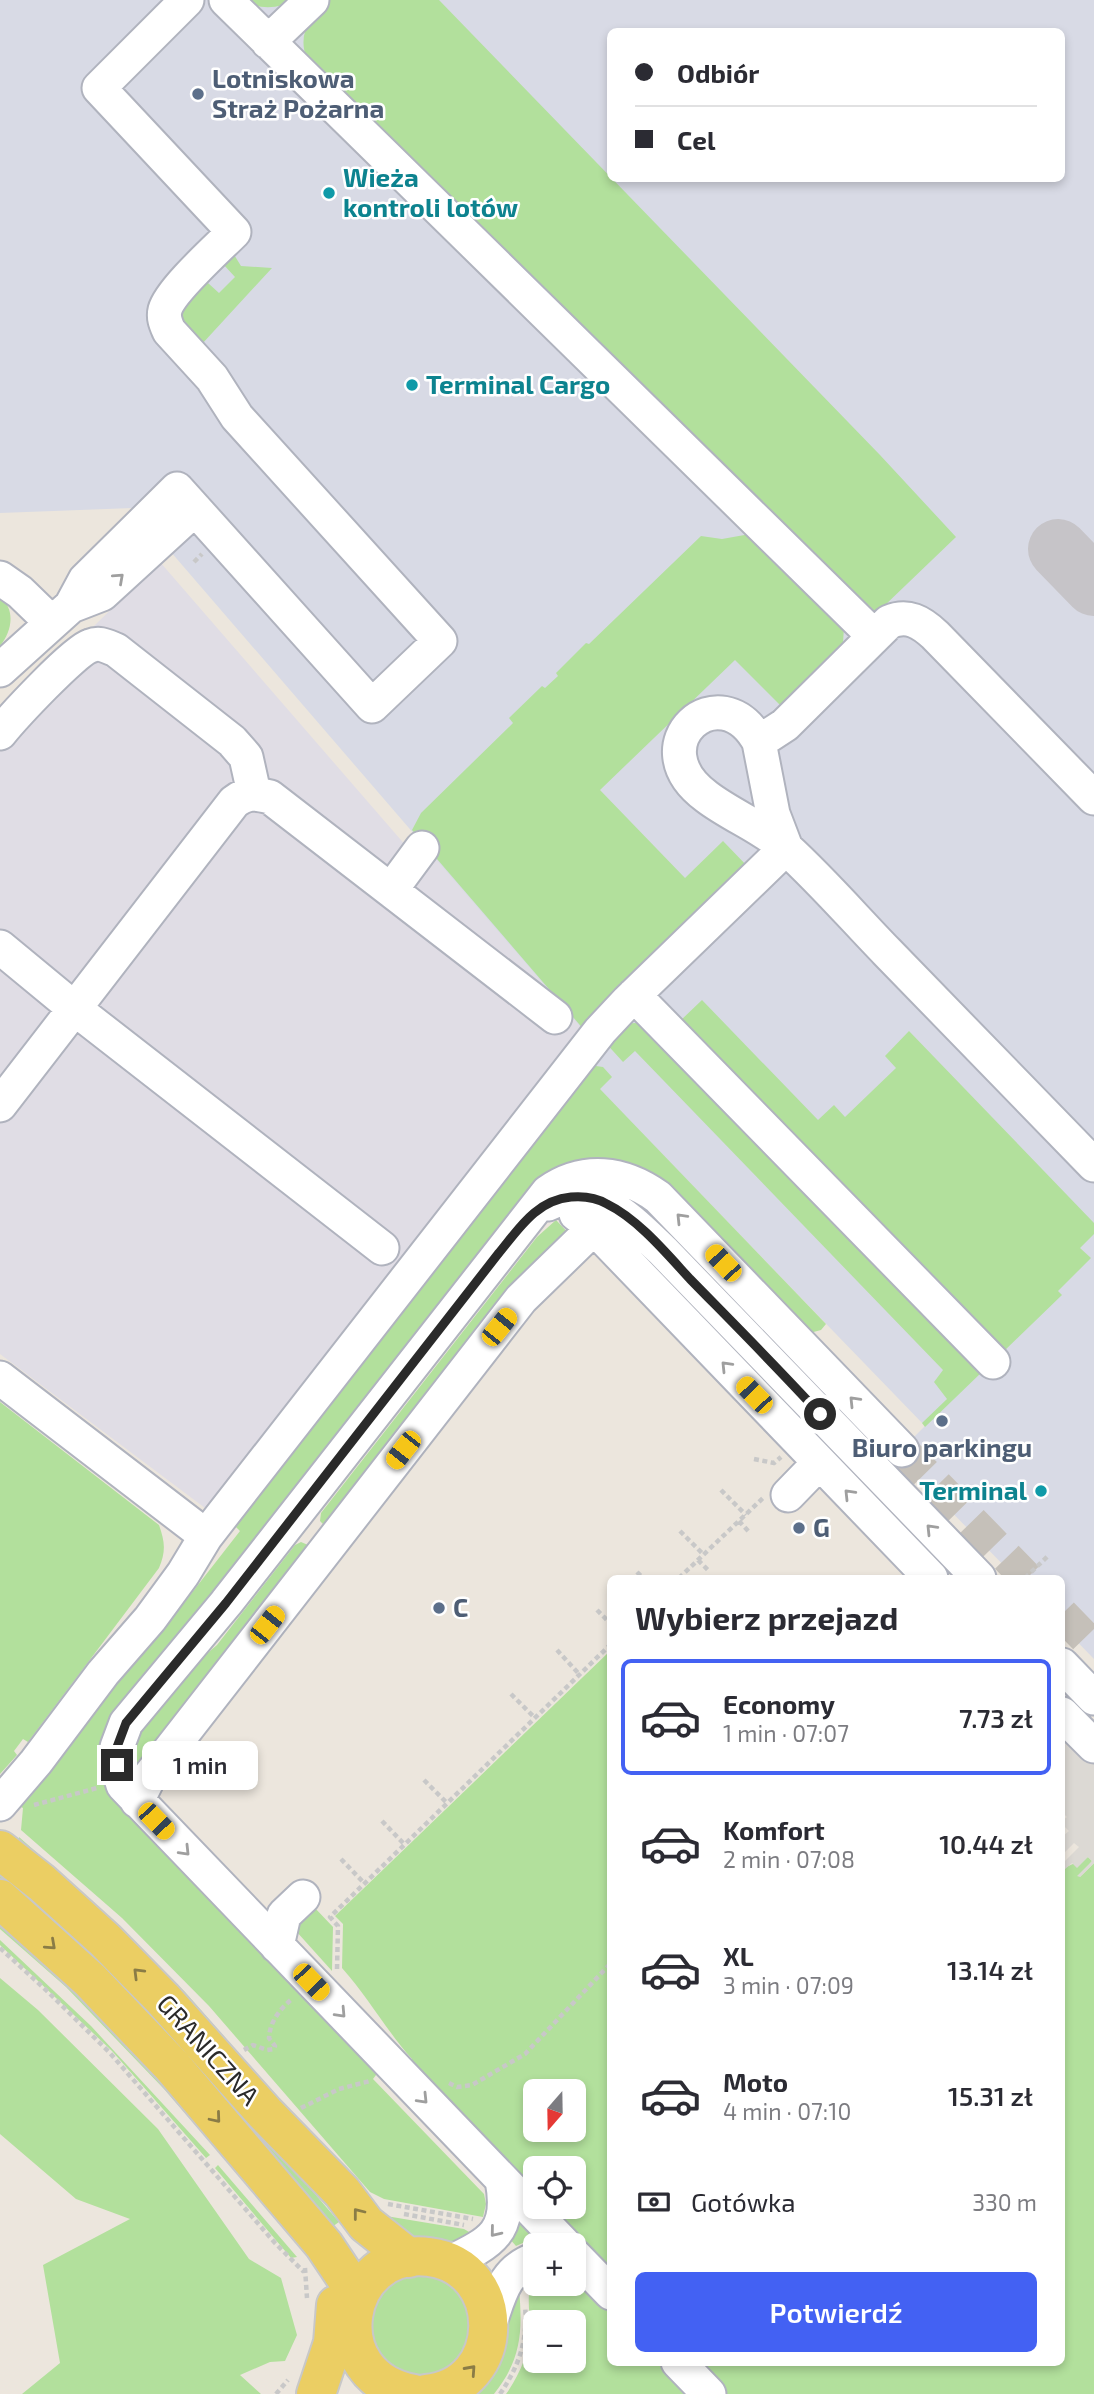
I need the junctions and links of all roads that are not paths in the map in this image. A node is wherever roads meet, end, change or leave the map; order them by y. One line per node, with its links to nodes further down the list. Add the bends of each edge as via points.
1 (187, 0): 6 (street, via 99,88 234,232 173,296 164,322 212,378 237,417 440,640 373,706 186,499 102,594)
2 (226, 0): 4 (street)
3 (312, 0): 4 (street)
4 (268, 42): 7 (street)
5 (0, 578): 6 (street)
6 (61, 614): 8 (street)
7 (874, 636): 10 (street, via 785,724); 12 (street, via 889,622 902,618 927,627)
8 (0, 670)
9 (0, 733): 11 (street, via 86,646 100,643 116,650 232,741 246,757)
10 (759, 742): 14 (street, via 773,814); 14 (street, via 740,720 707,713 684,732 680,764 706,796)
11 (254, 793): 15 (street, via 270,797); 18 (street, via 234,802)
12 (1094, 798)
13 (422, 848): 15 (street)
14 (786, 848): 17 (street); 21 (street)
15 (391, 890): 19 (street)
16 (0, 947): 18 (street)
17 (634, 995): 25 (street); 31 (street, via 574,1062)
18 (75, 1009): 20 (street); 24 (street)
19 (555, 1017)
20 (0, 1105)
21 (1094, 1165)
22 (536, 1210): 23 (street, via 569,1211); 27 (street, one-way to 22, via 648,1189 615,1176 581,1176 548,1192); 30 (street); 34 (street, one-way to 22, via 628,1218 607,1204 573,1196)
23 (594, 1228): 28 (street, one-way to 23); 32 (street, via 520,1299)
24 (382, 1248)
25 (993, 1362)
26 (0, 1378): 31 (street)
27 (902, 1450)
28 (818, 1463): 29 (street); 33 (street, one-way to 28)
29 (779, 1493)
30 (295, 1516): 32 (street); 39 (street, via 126,1723 117,1747 117,1765)
31 (206, 1535): 40 (street, via 158,1608 26,1754)
32 (327, 1548): 39 (street, via 166,1756)
33 (927, 1575)
34 (976, 1575)
35 (1065, 1668): 36 (street)
36 (1094, 1698)
37 (1065, 1717): 38 (street)
38 (1094, 1746)
39 (130, 1792): 44 (street, one-way to 44)
40 (14, 1805)
41 (0, 1850): 47 (main road, GRANICZNA, one-way to 41, via 366,2224 342,2192 105,1940)
42 (303, 1897): 44 (street, via 284,1915)
43 (0, 1899): 48 (main road, GRANICZNA, one-way to 48, via 90,1980 172,2066)
44 (277, 1946): 45 (street, one-way to 45, via 324,1976)
45 (502, 2180): 46 (street); 49 (street, one-way to 49, via 506,2202 502,2224 484,2245)
46 (552, 2233)
47 (409, 2258): 49 (main road); 53 (main road, via 384,2267)
48 (318, 2263): 53 (main road, GRANICZNA); 57 (main road, via 335,2276 335,2322)
49 (449, 2263): 54 (main road, via 470,2277 484,2298)
50 (523, 2264): 54 (street, via 501,2291)
51 (586, 2268): 52 (street)
52 (607, 2289)
53 (358, 2296): 55 (main road, via 352,2315)
54 (490, 2323): 58 (main road, one-way to 54, via 458,2384 475,2368 487,2347)
55 (354, 2345): 57 (main road, via 340,2370); 58 (main road, via 369,2372 383,2384)
56 (682, 2366): 59 (street)
57 (318, 2394)
58 (417, 2394)
59 (709, 2394)

